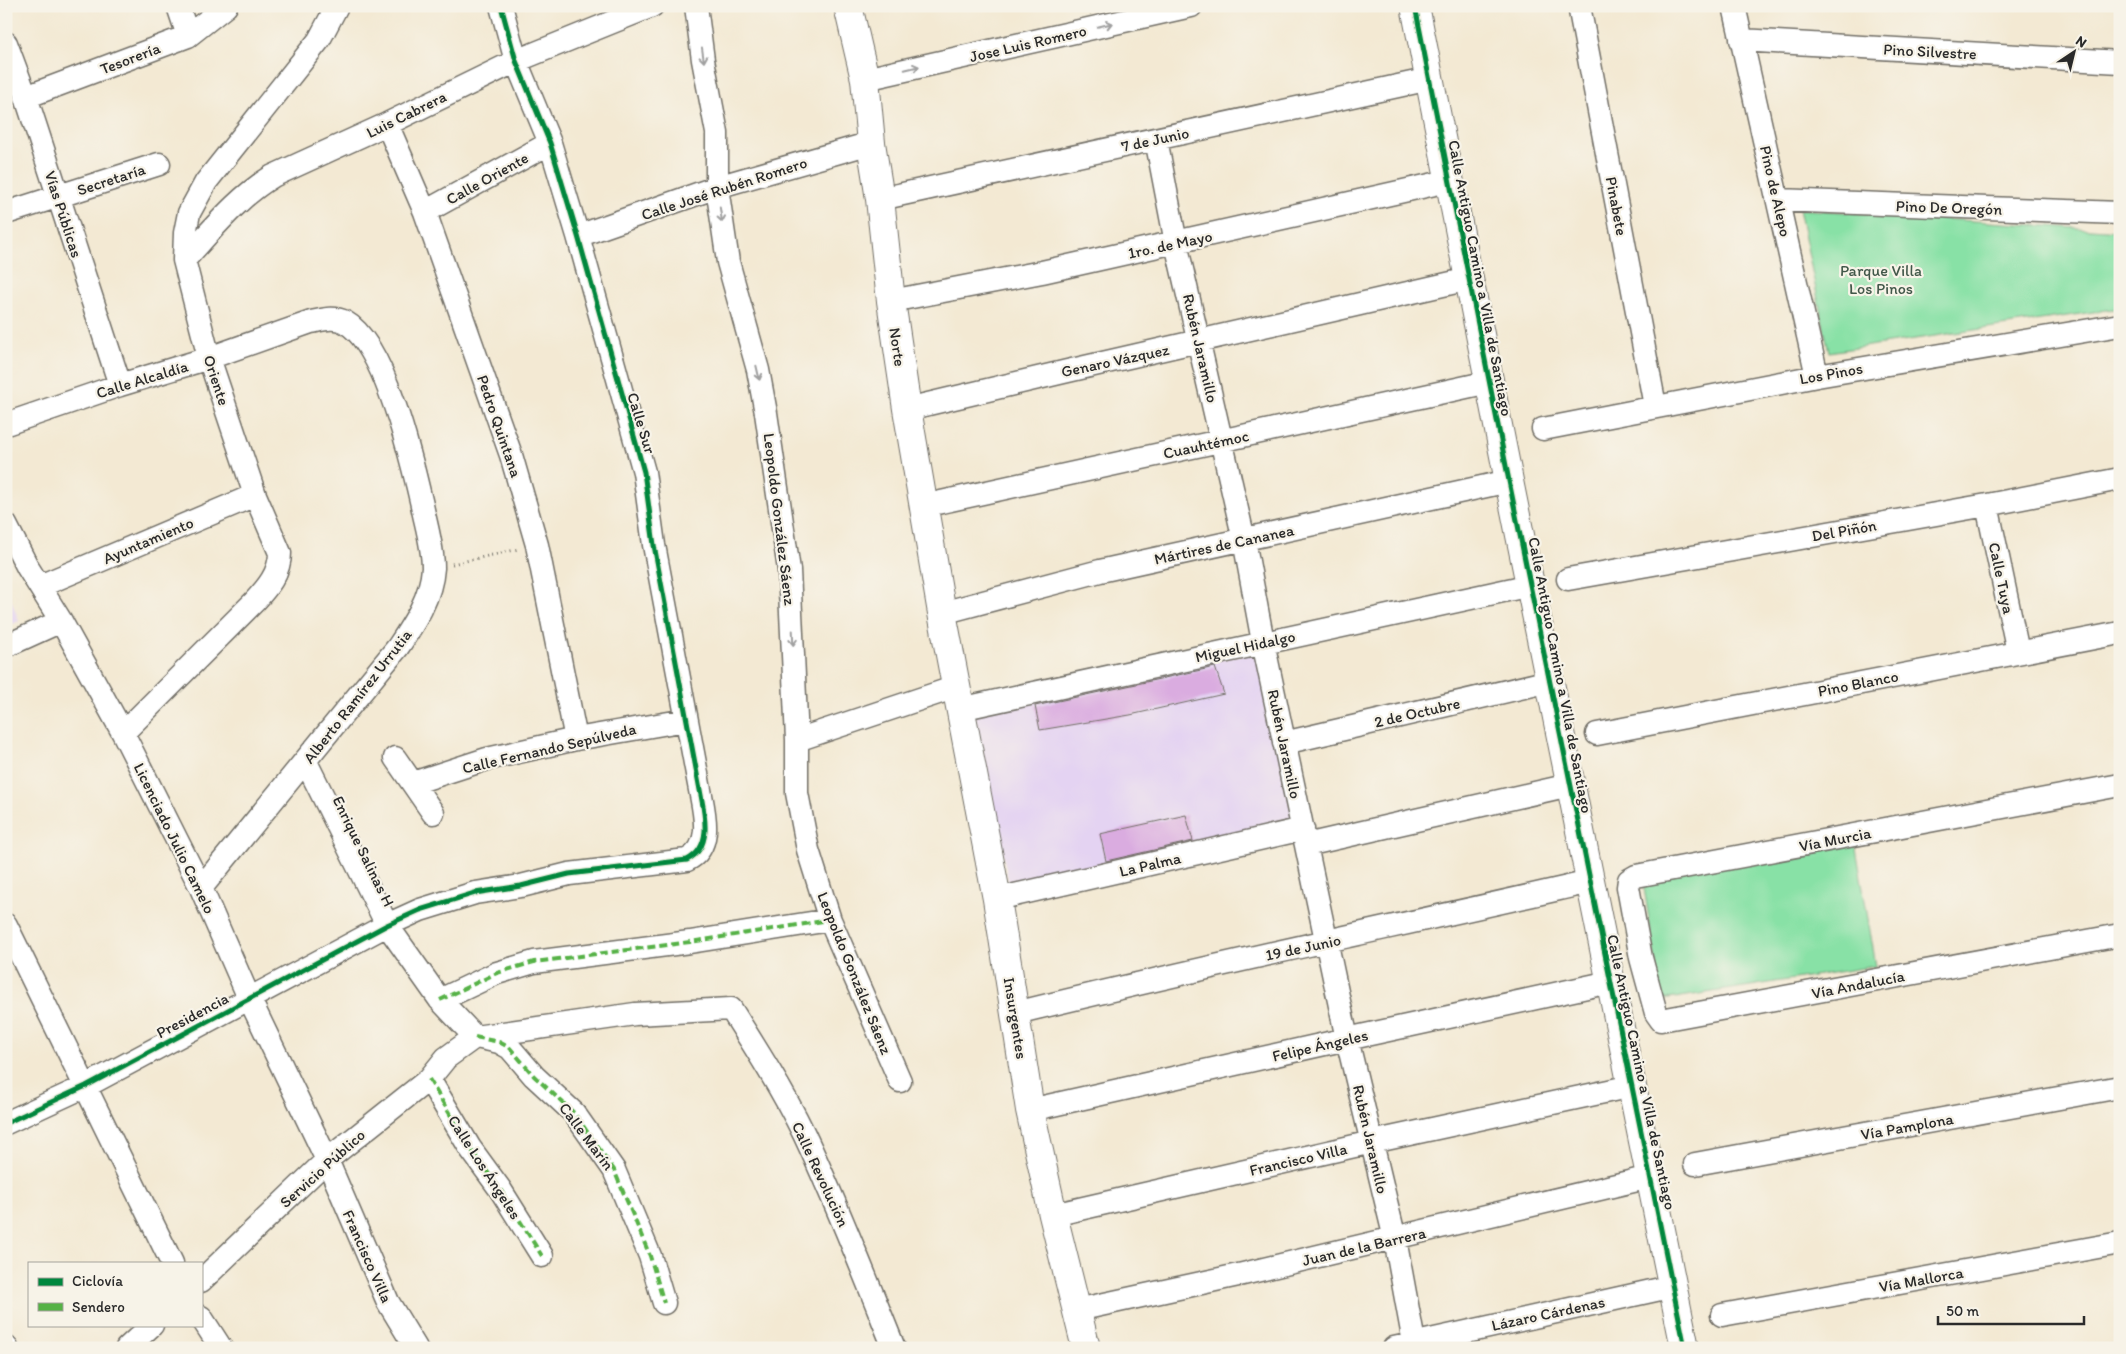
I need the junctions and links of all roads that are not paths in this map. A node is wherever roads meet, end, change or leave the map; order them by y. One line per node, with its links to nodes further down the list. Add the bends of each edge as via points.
1 (178, 6): 12 (street)
2 (226, 6): 12 (street, Tesorería)
3 (337, 6): 35 (street, Oriente, via 319,40 202,190 189,213)
4 (501, 6): 15 (street, Calle Sur)
5 (652, 6): 15 (street, Luis Cabrera)
6 (696, 6): 26 (street, Leopoldo González Sáenz, one-way to 26, via 717,133)
7 (848, 6): 17 (street, Norte)
8 (1191, 6): 17 (street, Jose Luis Romero, one-way to 8)
9 (1415, 6): 18 (street, Calle Antiguo Camino a Villa de Santiago)
10 (1580, 6): 45 (street, Pinabete)
11 (1734, 6): 13 (street, Pino de Alepo)
12 (188, 36): 19 (street, Tesorería)
13 (1741, 40): 16 (street, Pino Silvestre); 29 (street, Pino de Alepo)
14 (6, 43): 19 (street, Vías Públicas)
15 (516, 61): 20 (street, Luis Cabrera); 23 (street, Calle Sur)
16 (2120, 62)
17 (865, 79): 22 (street, Norte)
18 (1430, 79): 21 (street, 7 de Junio); 25 (street, Calle Antiguo Camino a Villa de Santiago)
19 (26, 97): 27 (street, Vías Públicas)
20 (387, 124): 30 (street, Pedro Quintana); 35 (street, Luis Cabrera, via 260,184)
21 (1156, 139): 28 (street, 7 de Junio); 34 (street, Rubén Jaramillo)
22 (871, 143): 26 (street, Calle José Rubén Romero); 28 (street, Norte)
23 (550, 144): 30 (street, Calle Oriente); 33 (street, Calle Sur)
24 (159, 164): 27 (street, Secretaría)
25 (1448, 181): 34 (street, 1ro. de Mayo); 36 (street, Calle Antiguo Camino a Villa de Santiago)
26 (717, 187): 33 (street, Calle José Rubén Romero); 72 (street, Leopoldo González Sáenz, one-way to 72, via 728,262 765,405 789,570)
27 (58, 196): 31 (street, Secretaría); 44 (street, Vías Públicas)
28 (880, 199): 37 (street, Norte)
29 (1778, 200): 32 (street, Pino De Oregón); 42 (street, Pino de Alepo)
30 (425, 212): 71 (street, Pedro Quintana, via 512,455 536,545)
31 (6, 213)
32 (2120, 213)
33 (578, 236): 68 (street, Calle Sur, via 644,472)
34 (1176, 243): 37 (street, 1ro. de Mayo); 40 (street, Rubén Jaramillo)
35 (184, 260): 41 (street, Oriente)
36 (1469, 279): 40 (street, Genaro Vázquez); 43 (street, Calle Antiguo Camino a Villa de Santiago)
37 (891, 301): 46 (street, Norte)
38 (335, 319): 41 (street, Calle Alcaldía, via 312,322); 75 (street, Alberto Ramírez Urrutia, via 350,325 363,339 390,391 416,478 430,542 432,568 428,594 408,633)
39 (2120, 325): 42 (street, Los Pinos)
40 (1200, 342): 46 (street, Genaro Vázquez); 49 (street, Rubén Jaramillo)
41 (209, 358): 44 (street, Calle Alcaldía); 52 (street, Oriente)
42 (1817, 376): 45 (street, Los Pinos)
43 (1489, 382): 49 (street, Cuauhtémoc); 51 (street, Calle Antiguo Camino a Villa de Santiago)
44 (120, 385): 47 (street, Calle Alcaldía)
45 (1655, 406): 48 (street, Los Pinos)
46 (907, 409): 54 (street, Norte)
47 (6, 424)
48 (1544, 429)
49 (1222, 441): 54 (street, Cuauhtémoc); 56 (street, Rubén Jaramillo)
50 (2120, 479): 53 (street, Del Piñón)
51 (1509, 482): 56 (street, Mártires de Cananea); 58 (street, Calle Antiguo Camino a Villa de Santiago)
52 (255, 494): 59 (street, Ayuntamiento); 69 (street, Oriente, via 280,553 277,570 254,602)
53 (1987, 505): 57 (street, Del Piñón); 65 (street, Calle Tuya)
54 (923, 506): 60 (street, Norte)
55 (6, 525): 59 (street, Licenciado Julio Camelo)
56 (1244, 540): 60 (street, Mártires de Cananea, via 1100,571); 63 (street, Rubén Jaramillo)
57 (1568, 579)
58 (1531, 584): 63 (street, Miguel Hidalgo); 66 (street, Calle Antiguo Camino a Villa de Santiago)
59 (40, 586): 61 (street, Licenciado Julio Camelo)
60 (942, 613): 67 (street, Norte)
61 (62, 621): 64 (street); 69 (street, Licenciado Julio Camelo)
62 (2120, 633): 65 (street, Pino Blanco)
63 (1263, 642): 67 (street, Miguel Hidalgo); 73 (street, Rubén Jaramillo)
64 (6, 646)
65 (2018, 652): 70 (street, Pino Blanco)
66 (1550, 681): 73 (street, 2 de Octubre); 77 (street, Calle Antiguo Camino a Villa de Santiago)
67 (958, 698): 72 (street, Miguel Hidalgo); 84 (street, Insurgentes)
68 (686, 720): 71 (street, Calle Fernando Sepúlveda); 81 (street, Calle Sur, via 705,823 703,842)
69 (123, 733): 83 (street, Licenciado Julio Camelo)
70 (1597, 734)
71 (576, 739): 76 (street, Calle Fernando Sepúlveda, via 487,759)
72 (797, 740): 85 (street, Leopoldo González Sáenz, via 797,793 808,850)
73 (1284, 742): 80 (street, Rubén Jaramillo)
74 (396, 758): 76 (street)
75 (306, 762): 83 (street, Alberto Ramírez Urrutia); 87 (street, Enrique Salinas H)
76 (413, 782): 79 (street)
77 (1570, 784): 80 (street, La Palma); 82 (street, Calle Antiguo Camino a Villa de Santiago)
78 (2120, 785): 90 (street, Vía Murcia, via 1636,876 1628,887)
79 (433, 813)
80 (1305, 837): 84 (street, La Palma); 89 (street, Rubén Jaramillo)
81 (694, 855): 87 (street, Presidencia, via 687,860 569,874 475,893 420,910)
82 (1590, 882): 89 (street, 19 de Junio); 91 (street, Calle Antiguo Camino a Villa de Santiago)
83 (201, 888): 92 (street, Licenciado Julio Camelo)
84 (996, 899): 94 (street, Insurgentes)
85 (830, 920): 93 (street, via 534,962 497,973); 98 (street, Leopoldo González Sáenz)
86 (6, 925): 99 (street)
87 (387, 925): 92 (street, Presidencia); 93 (street, Enrique Salinas H)
88 (2120, 935): 90 (street, Vía Andalucía, via 1665,1020 1659,1019 1656,1013)
89 (1327, 942): 94 (street, 19 de Junio, via 1179,972); 96 (street, Rubén Jaramillo)
90 (1641, 958)
91 (1610, 982): 96 (street, Felipe Ángeles); 100 (street, Calle Antiguo Camino a Villa de Santiago)
92 (249, 998): 99 (street, Presidencia); 105 (street, Licenciado Julio Camelo)
93 (440, 1000): 95 (street, Enrique Salinas H)
94 (1016, 1013): 102 (street, Insurgentes)
95 (475, 1037): 97 (street, Servicio Público, via 446,1058); 115 (street, Calle Marín, via 510,1048 534,1076 574,1113 614,1170 650,1256); 124 (street, Calle Revolución, via 636,1014 732,1009 803,1132)
96 (1347, 1038): 102 (street, Felipe Ángeles); 104 (street, Rubén Jaramillo)
97 (428, 1079): 105 (street, Servicio Público); 111 (street, Calle Los Ángeles)
98 (900, 1080)
99 (86, 1086): 103 (street, Presidencia); 112 (street)
100 (1632, 1086): 104 (street, Francisco Villa); 107 (street, Calle Antiguo Camino a Villa de Santiago)
101 (2120, 1087): 106 (street, Vía Pamplona)
102 (1030, 1110): 108 (street, Insurgentes)
103 (6, 1122)
104 (1372, 1142): 108 (street, Francisco Villa); 109 (street, Rubén Jaramillo)
105 (327, 1160): 113 (street, Servicio Público); 123 (street, Francisco Villa, via 388,1302)
106 (1695, 1164)
107 (1650, 1178): 109 (street, Juan de la Barrera); 114 (street, Calle Antiguo Camino a Villa de Santiago)
108 (1053, 1215): 116 (street, Insurgentes)
109 (1395, 1239): 116 (street, Juan de la Barrera); 120 (street, Rubén Jaramillo)
110 (2120, 1242): 117 (street, Vía Mallorca)
111 (542, 1256)
112 (172, 1262)
113 (202, 1280)
114 (1674, 1286): 120 (street, Lázaro Cárdenas); 126 (street, Calle Antiguo Camino a Villa de Santiago)
115 (664, 1303)
116 (1077, 1310): 125 (street, Insurgentes)
117 (1722, 1314)
118 (202, 1319): 122 (street)
119 (151, 1326): 121 (street)
120 (1408, 1346)
121 (127, 1348)
122 (221, 1348)
123 (416, 1348)
124 (894, 1348)
125 (1086, 1348)
126 (1685, 1348)

